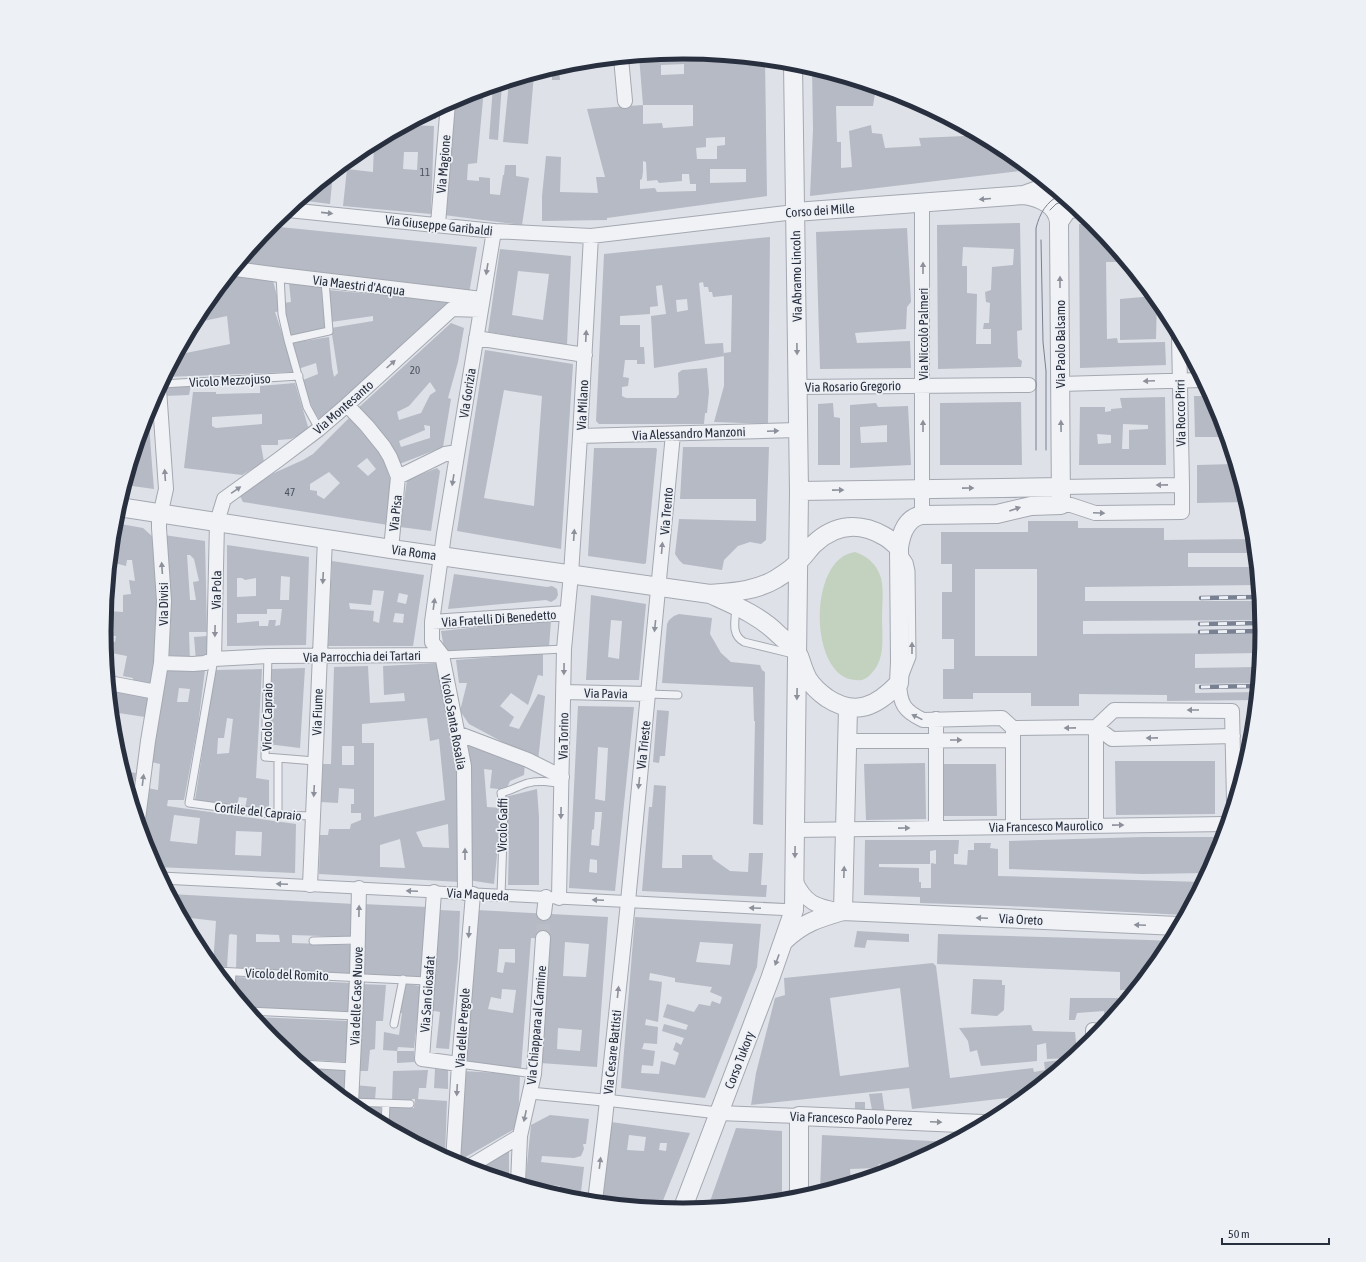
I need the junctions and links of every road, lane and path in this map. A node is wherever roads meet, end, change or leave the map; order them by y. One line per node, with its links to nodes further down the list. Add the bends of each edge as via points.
1 (621, 63): 3 (street)
2 (793, 70): 10 (street, Via Abramo Lincoln)
3 (625, 101)
4 (447, 110): 12 (street, Via Magione)
5 (1044, 188): 6 (street, Corso dei Mille)
6 (1024, 195): 7 (street, Corso dei Mille, one-way to 7); 11 (street, via 1051,205 1057,212)
7 (922, 203): 10 (street, Corso dei Mille); 28 (street, Via Niccolò Palmeri, one-way to 7)
8 (1069, 210): 11 (street)
9 (296, 211): 12 (street, Via Giuseppe Garibaldi, one-way to 12)
10 (795, 212): 14 (street, Corso dei Mille); 30 (street, Via Abramo Lincoln, one-way to 30)
11 (1060, 222): 27 (street, Via Paolo Balsamo, one-way to 11)
12 (438, 224): 13 (street, Via Giuseppe Garibaldi)
13 (494, 231): 14 (street, Via Giuseppe Garibaldi); 18 (street, Via Gorizia, one-way to 18)
14 (591, 236): 22 (street, Via Milano, one-way to 14)
15 (240, 270): 16 (street, Via Maestri d'Acqua)
16 (280, 275): 17 (street, Via Maestri d'Acqua); 20 (lane, via 282,314)
17 (325, 281): 18 (street, Via Maestri d'Acqua); 20 (lane, via 329,331)
18 (482, 305): 19 (street, Via Gorizia); 32 (street, Via Montesanto, one-way to 18, via 452,309)
19 (476, 338): 22 (street); 37 (street, Via Gorizia)
20 (288, 340): 23 (lane)
21 (1179, 347): 24 (street, Via Rocco Pirri)
22 (585, 355): 36 (street, Via Milano)
23 (299, 376): 26 (lane, Vicolo Mezzojuso); 33 (lane, via 307,407)
24 (1180, 380): 25 (street); 27 (street, one-way to 27); 39 (street, Via Rocco Pirri)
25 (1197, 380)
26 (167, 384)
27 (1060, 384): 40 (street, Via Paolo Balsamo, one-way to 27)
28 (923, 385): 29 (street, Via Rosario Gregorio); 30 (street, Via Rosario Gregorio); 41 (street, Via Niccolò Palmeri, one-way to 28)
29 (1029, 385)
30 (798, 387): 34 (street, Via Abramo Lincoln)
31 (160, 401): 45 (street, Via Divisi, one-way to 31, via 166,489)
32 (347, 405): 33 (street, Via Montesanto); 38 (street, via 384,447)
33 (319, 429): 47 (street, Via Montesanto, one-way to 33, via 224,499)
34 (798, 430): 35 (street, Via Alessandro Manzoni, one-way to 34); 42 (street, Via Abramo Lincoln)
35 (673, 434): 36 (street, Via Alessandro Manzoni); 54 (street, Via Trento, one-way to 35)
36 (580, 436): 53 (street, Via Milano, one-way to 36)
37 (457, 452): 38 (street, via 445,454); 51 (street, Via Gorizia, one-way to 51)
38 (398, 477): 49 (street, Via Pisa)
39 (1182, 485): 40 (street, one-way to 40); 43 (street, Via Rocco Pirri, one-way to 39, via 1072,505 1095,513 1182,512)
40 (1061, 487): 41 (street, one-way to 40); 43 (street, Via Paolo Balsamo)
41 (922, 489): 42 (street, one-way to 41); 46 (street, Via Niccolò Palmeri)
42 (799, 491): 52 (street, Via Abramo Lincoln)
43 (1061, 505): 46 (street, one-way to 43, via 997,514 1031,506)
44 (124, 508): 45 (street, Via Roma)
45 (162, 513): 47 (street, Via Roma); 65 (street, Via Divisi, one-way to 45, via 164,601 159,520)
46 (922, 515): 50 (street, via 905,526)
47 (217, 522): 48 (street, Via Roma); 64 (street, Via Pola, one-way to 64)
48 (325, 539): 49 (street, Via Roma); 63 (street, Via Fiume, one-way to 63)
49 (391, 548): 51 (street, Via Roma)
50 (899, 548): 52 (street, via 885,536 868,529 845,528 832,530 822,537); 66 (street, one-way to 50)
51 (441, 555): 53 (street, Via Roma); 58 (street, Vicolo Santa Rosalia, one-way to 51)
52 (799, 562): 55 (street, via 775,580 750,590); 61 (street, Via Abramo Lincoln)
53 (571, 574): 54 (street, Via Roma); 57 (street, Via Torino)
54 (659, 587): 55 (street, Via Roma); 70 (street, Via Trieste, one-way to 70)
55 (710, 594): 56 (street)
56 (736, 606): 61 (street, via 768,625); 61 (lane, via 735,634 738,639)
57 (567, 613): 58 (street, Via Fratelli Di Benedetto); 59 (street, Via Torino)
58 (432, 622): 60 (street, Vicolo Santa Rosalia, via 432,642)
59 (564, 649): 60 (lane, Via Parrocchia dei Tartari); 69 (street, Via Torino, one-way to 69)
60 (442, 655): 63 (street, Via Parrocchia dei Tartari); 75 (street, Vicolo Santa Rosalia)
61 (798, 655): 72 (street, via 808,679 819,692); 92 (street, Corso Tukory, one-way to 92)
62 (268, 656): 63 (street, Via Parrocchia dei Tartari); 64 (street, Via Parrocchia dei Tartari); 80 (lane, Vicolo Capraio, via 265,757)
63 (320, 656): 81 (street, Via Fiume)
64 (214, 659): 65 (street, Via Parrocchia dei Tartari, via 192,664); 85 (lane, Cortile del Capraio, via 189,803)
65 (161, 663): 68 (street, Via Divisi)
66 (899, 683): 72 (street, via 879,701 865,707); 73 (street, one-way to 66, via 923,720 912,714 904,706)
67 (114, 684): 68 (street)
68 (156, 692): 84 (street, Via Divisi, one-way to 68)
69 (564, 692): 70 (street, Via Pavia); 82 (street, Via Torino)
70 (648, 694): 71 (lane); 101 (street, Via Trieste, one-way to 101)
71 (678, 695)
72 (848, 708): 79 (street)
73 (936, 719): 76 (street, via 1002,718); 78 (street)
74 (1096, 727): 76 (street, one-way to 76); 77 (street, one-way to 74, via 1112,739); 77 (street, one-way to 74, via 1232,711 1114,710); 88 (street)
75 (457, 732): 82 (street, via 528,760); 98 (street, Vicolo Santa Rosalia, one-way to 75, via 464,766)
76 (1013, 734): 78 (street, one-way to 76); 89 (street)
77 (1233, 736): 83 (street)
78 (936, 740): 79 (street); 90 (street)
79 (847, 741): 91 (street)
80 (278, 758): 81 (lane); 85 (lane, Vicolo Capraio)
81 (315, 762): 86 (street, Via Fiume, one-way to 86)
82 (562, 780): 99 (lane, Vicolo Gaffi, via 528,783 501,793 504,807); 100 (street, Via Torino, one-way to 100)
83 (1234, 787)
84 (139, 810)
85 (278, 815): 86 (lane, Cortile del Capraio)
86 (313, 816): 95 (street, Via Fiume)
87 (1221, 824): 88 (street, Via Francesco Maurolico, one-way to 87)
88 (1096, 826): 89 (street, Via Francesco Maurolico)
89 (1013, 827): 90 (street, Via Francesco Maurolico)
90 (936, 828): 91 (street, Via Francesco Maurolico, one-way to 90)
91 (845, 829): 92 (street, Via Francesco Maurolico); 103 (street, one-way to 91)
92 (795, 830): 94 (street, Corso Tukory, one-way to 94)
93 (167, 878): 95 (street, Via Maqueda, one-way to 93)
94 (795, 880): 102 (street, Corso Tukory); 103 (street, via 808,900 822,907)
95 (310, 885): 96 (street, Via Maqueda)
96 (359, 888): 97 (street, Via Maqueda, one-way to 96); 107 (street, Via delle Case Nuove, one-way to 96)
97 (434, 892): 98 (street, Via Maqueda); 114 (street, Via San Giosafat)
98 (469, 893): 99 (street, Via Maqueda); 120 (street, Via delle Pergole, one-way to 120)
99 (501, 895): 100 (street, Via Maqueda)
100 (552, 898): 101 (street, Via Maqueda, one-way to 100); 104 (street)
101 (627, 902): 102 (street, Via Maqueda, one-way to 101); 125 (street, Via Cesare Battisti, one-way to 101)
102 (794, 910): 109 (street, Corso Tukory)
103 (843, 911): 105 (street, Via Oreto, one-way to 103); 109 (street, via 806,923)
104 (544, 913)
105 (1173, 926)
106 (543, 938): 122 (street, Via Chiappara al Carmine)
107 (358, 940): 108 (lane); 112 (street, Via delle Case Nuove)
108 (313, 941)
109 (784, 941): 129 (street, Corso Tukory, one-way to 129)
110 (223, 971): 111 (lane, Vicolo del Romito)
111 (232, 972): 112 (lane, Vicolo del Romito); 115 (lane)
112 (357, 977): 113 (lane, Vicolo del Romito); 117 (street, Via delle Case Nuove)
113 (403, 979): 114 (lane, Vicolo del Romito); 118 (lane)
114 (427, 981): 120 (street, Via San Giosafat, via 422,1059)
115 (231, 982)
116 (256, 1011): 117 (lane)
117 (355, 1016): 121 (street, Via delle Case Nuove)
118 (394, 1024)
119 (310, 1064): 121 (lane)
120 (459, 1064): 122 (lane); 134 (street, Via delle Pergole, one-way to 134)
121 (353, 1067): 124 (street, Via delle Case Nuove)
122 (534, 1074): 123 (street, Via Chiappara al Carmine)
123 (530, 1093): 125 (street); 133 (street, Via Chiappara al Carmine, one-way to 133)
124 (350, 1096)
125 (607, 1100): 129 (street); 138 (street, Via Cesare Battisti, one-way to 125)
126 (359, 1102): 127 (lane)
127 (386, 1104): 128 (lane); 131 (lane)
128 (410, 1104)
129 (718, 1113): 130 (street, Via Francesco Paolo Perez); 139 (street, Corso Tukory)
130 (799, 1116): 132 (street, Via Francesco Paolo Perez, one-way to 132); 137 (street)
131 (385, 1119)
132 (973, 1124)
133 (520, 1136): 135 (street); 136 (street, Via Chiappara al Carmine)
134 (453, 1154)
135 (475, 1163)
136 (518, 1179)
137 (799, 1191)
138 (596, 1196)
139 (685, 1203)

